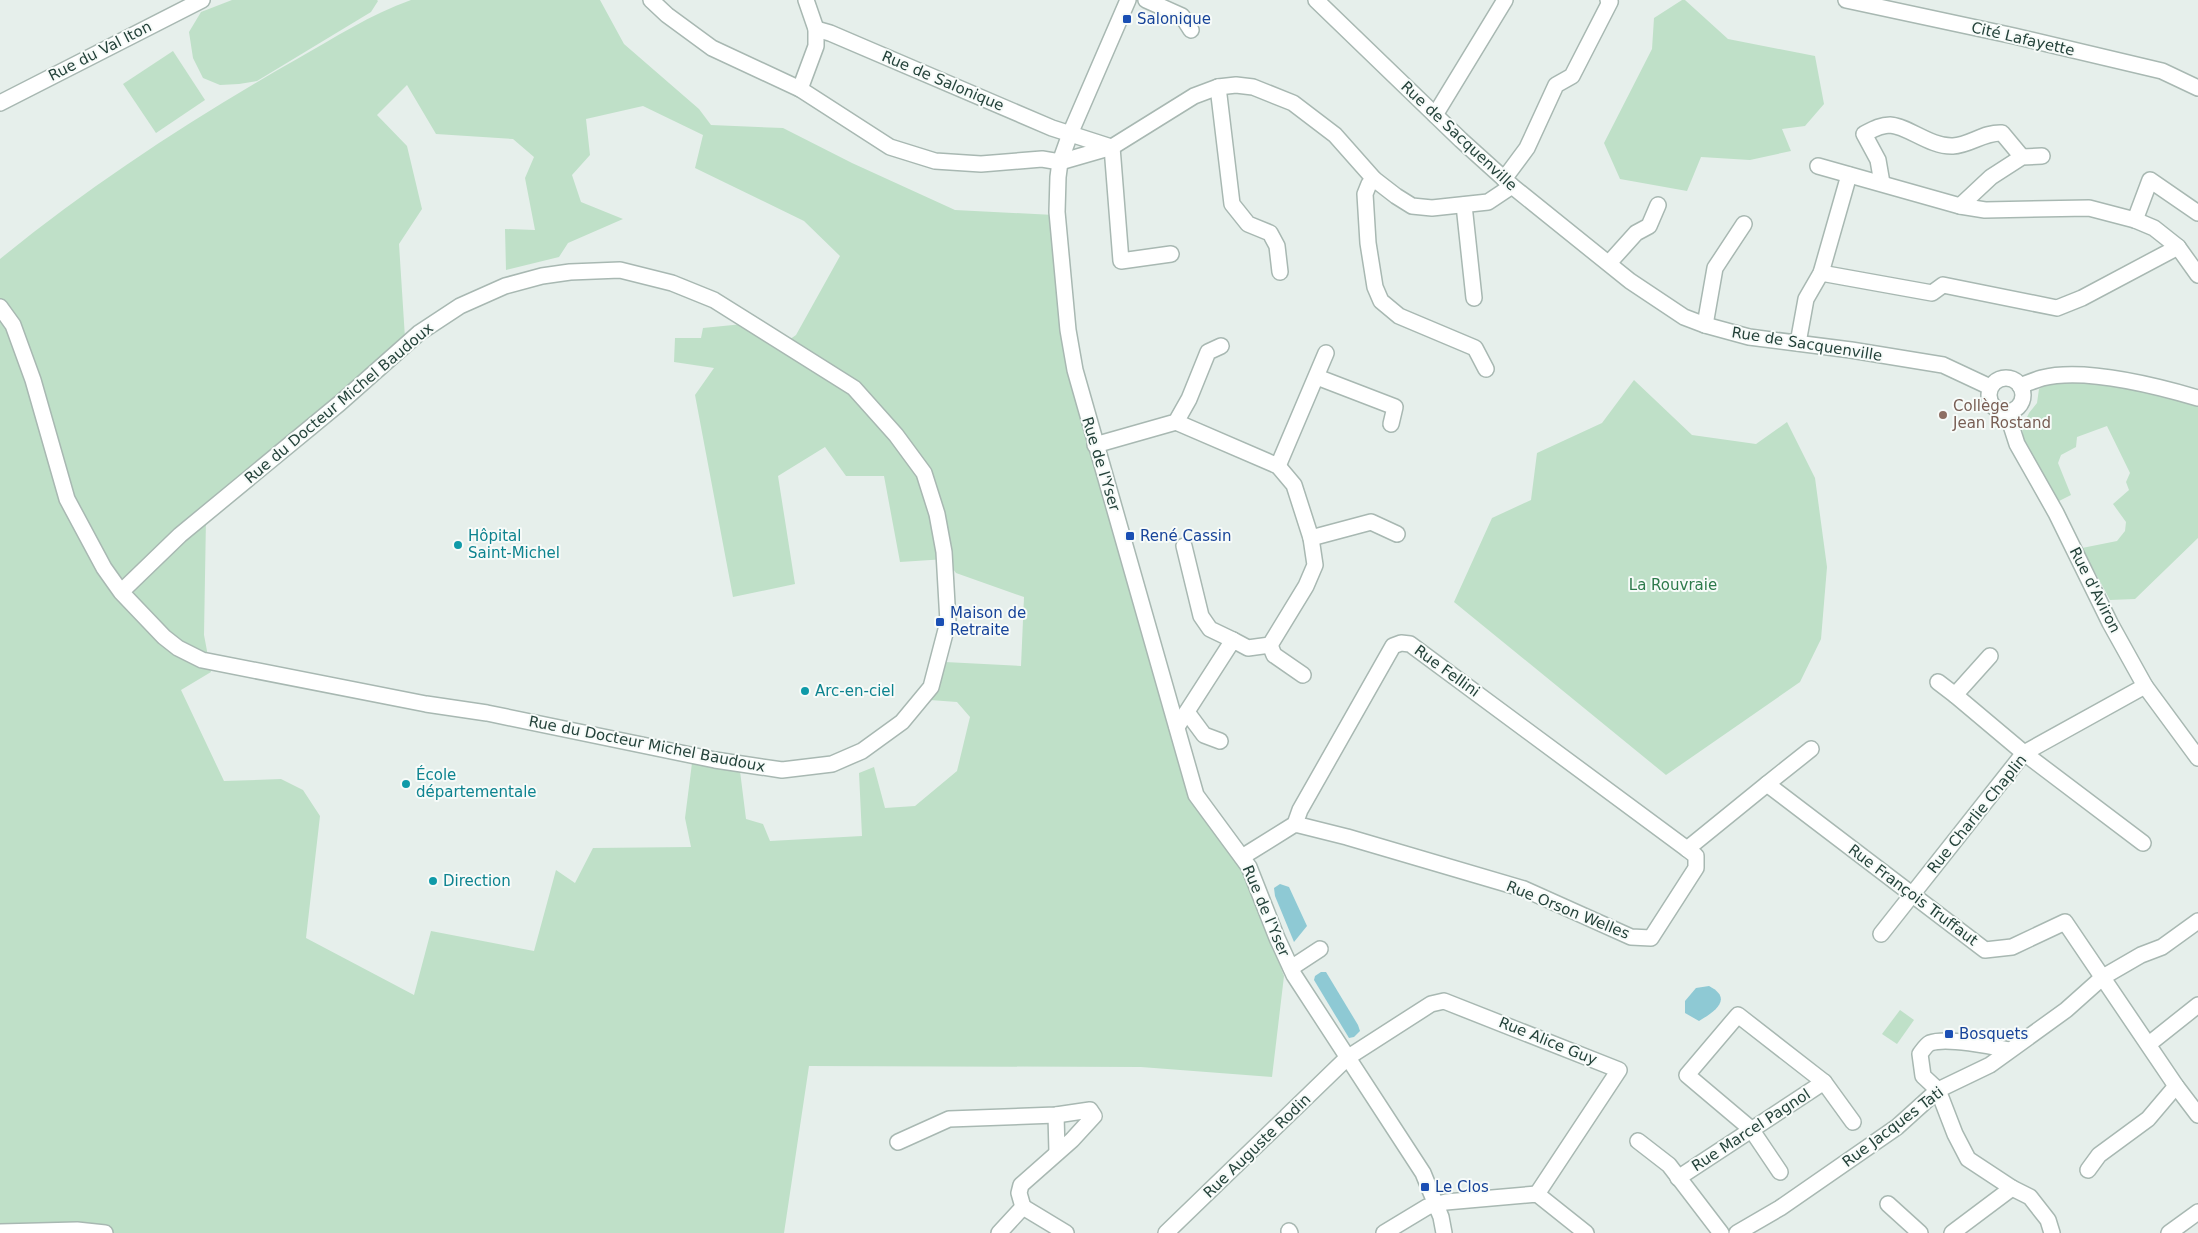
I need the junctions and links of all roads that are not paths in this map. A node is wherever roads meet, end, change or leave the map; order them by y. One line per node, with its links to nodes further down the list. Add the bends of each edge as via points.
1 (202, 0): 15 (street, Rue du Val Iton)
2 (651, 0): 14 (street, via 712,48)
3 (806, 0): 10 (street)
4 (1128, 0): 17 (street, Rue de l'Yser)
5 (1146, 0): 11 (street, via 1182,16)
6 (1316, 0): 16 (street, Rue de Sacquenville)
7 (1505, 0): 16 (street)
8 (1608, 0): 25 (street, via 1610,2 1572,76 1556,85)
9 (1846, 0): 13 (street, Cité Lafayette, via 2162,71)
10 (816, 29): 14 (street, via 816,46); 17 (street, Rue de Salonique, via 830,32)
11 (1191, 30)
12 (1218, 87): 18 (street, via 1194,96); 24 (street, via 1253,87 1293,103 1335,135); 36 (street, via 1232,204 1248,224 1270,233 1277,246)
13 (2198, 88)
14 (800, 89): 21 (street, via 890,147 935,161 981,164 1042,159)
15 (0, 103)
16 (1435, 115): 25 (street, Rue de Sacquenville)
17 (1070, 134): 18 (street, Rue de Salonique); 21 (street, Rue de l'Yser)
18 (1112, 147): 21 (street); 34 (street, via 1121,261)
19 (2042, 156): 20 (street)
20 (2022, 157): 26 (street, via 2002,133 1992,133 1954,146 1934,143 1892,125 1879,127 1858,133 1878,160); 29 (street, via 1992,177)
21 (1060, 162): 53 (street, Rue de l'Yser, via 1057,212 1068,330 1074,370)
22 (1818, 166): 23 (street)
23 (1849, 176): 26 (street); 37 (street)
24 (1374, 179): 28 (street, via 1412,206); 45 (street, via 1365,194 1368,243 1375,287 1381,301 1399,316 1475,348)
25 (1508, 183): 28 (street, via 1488,202); 35 (street, Rue de Sacquenville)
26 (1882, 183): 29 (street)
27 (1658, 204): 35 (street, via 1649,226 1636,233)
28 (1464, 205): 39 (street)
29 (1960, 206): 31 (street, via 1984,210 2089,208)
30 (2198, 213): 31 (street, via 2150,180)
31 (2135, 220): 33 (street, via 2154,228)
32 (1744, 224): 41 (street, via 1715,268)
33 (2178, 247): 37 (street, via 2082,298 2056,308 1943,285 1932,293); 38 (street)
34 (1171, 254)
35 (1609, 263): 41 (street, Rue de Sacquenville, via 1661,303)
36 (1280, 272)
37 (1821, 273): 42 (street, via 1806,299)
38 (2198, 275)
39 (1474, 298)
40 (0, 307): 58 (street, Rue du Docteur Michel Baudoux, via 13,325 33,380 67,499 104,568)
41 (1705, 325): 42 (street, Rue de Sacquenville, via 1749,337)
42 (1798, 343): 48 (street, Rue de Sacquenville, via 1943,366)
43 (1221, 346): 51 (street, via 1208,352)
44 (1326, 353): 46 (street)
45 (1486, 369)
46 (1316, 377): 52 (street, via 1395,407); 54 (street)
47 (2020, 386): 48 (street, via 2006,378); 49 (street, via 2044,378 2077,376 2125,380); 50 (street, via 2022,403)
48 (1990, 387): 50 (street, via 1988,396 1992,407)
49 (2198, 398)
50 (2007, 413): 64 (street, Rue d'Aviron, via 2017,444)
51 (1176, 422): 53 (street); 54 (street)
52 (1391, 424)
53 (1095, 445): 67 (street, Rue de l'Yser)
54 (1278, 466): 56 (street, via 1294,485)
55 (1397, 534): 56 (street, via 1371,522)
56 (1311, 538): 60 (street, via 1315,565)
57 (1184, 546): 59 (street, via 1201,616 1210,629)
58 (121, 592): 58 (street, Rue du Docteur Michel Baudoux, via 164,637 202,660 715,760 782,770 832,764 862,750 902,722 931,687 948,622 944,552 937,514 924,473 896,434 854,388 714,300 672,283 620,270 542,276 505,286 460,306 420,333 180,536)
59 (1233, 640): 60 (street, via 1248,648); 66 (street)
60 (1270, 645): 62 (street, via 1274,655)
61 (1990, 656): 65 (street)
62 (1303, 675)
63 (1938, 682): 65 (street)
64 (2145, 686): 70 (street, Rue Charlie Chaplin); 71 (street, Rue d'Aviron)
65 (1955, 695): 70 (street)
66 (1187, 712): 67 (street); 68 (street, via 1204,734)
67 (1177, 727): 76 (street, Rue de l'Yser, via 1196,796)
68 (1220, 741)
69 (1811, 749): 72 (street)
70 (2024, 753): 74 (street); 77 (street, Rue Charlie Chaplin)
71 (2198, 758)
72 (1767, 784): 75 (street); 77 (street, Rue François Truffaut)
73 (1296, 824): 75 (street, Rue Orson Welles, via 1524,889 1631,937 1651,938 1696,868 1696,856); 75 (street, Rue Fellini, via 1300,810 1393,646 1401,643 1410,644); 76 (street)
74 (2143, 843)
75 (1687, 849)
76 (1242, 857): 81 (street, Rue de l'Yser, via 1257,883)
77 (1912, 896): 79 (street, Rue Charlie Chaplin); 82 (street, Rue François Truffaut, via 1985,950 2012,947 2065,922)
78 (2198, 921): 82 (street, Rue Jacques Tati, via 2162,947)
79 (1881, 934)
80 (1320, 949): 81 (street, Rue de l'Yser)
81 (1291, 968): 86 (street, Rue de l'Yser)
82 (2103, 977): 84 (street); 85 (street, Rue Jacques Tati, via 2066,1010)
83 (2198, 1005): 84 (street)
84 (2149, 1044): 88 (street)
85 (2009, 1050): 89 (street, Rue Jacques Tati, via 1990,1065); 89 (street, via 1956,1042 1928,1044 1920,1054 1924,1076)
86 (1347, 1058): 101 (street, Rue Alice Guy, via 1431,1004 1444,1001 1619,1070); 102 (street, Rue de l'Yser, via 1423,1173); 111 (street, Rue Auguste Rodin)
87 (1824, 1082): 92 (street); 93 (street, Rue Marcel Pagnol); 93 (street, via 1738,1015 1687,1075)
88 (2176, 1086): 91 (street); 97 (street, via 2148,1119 2099,1155)
89 (1938, 1090): 100 (street, via 1968,1159); 107 (street, Rue Jacques Tati, via 1897,1127)
90 (1056, 1115): 95 (street, via 949,1120); 96 (street); 96 (street, via 1090,1110 1094,1116)
91 (2198, 1115)
92 (1853, 1122)
93 (1751, 1129): 98 (street); 99 (street, Rue Marcel Pagnol)
94 (1638, 1141): 99 (street, via 1669,1165)
95 (898, 1142)
96 (1057, 1152): 104 (street, via 1020,1185)
97 (2088, 1170)
98 (1780, 1172)
99 (1678, 1178): 115 (street)
100 (2012, 1188): 117 (street); 118 (street, via 2030,1197 2048,1220)
101 (1537, 1194): 102 (street); 114 (street)
102 (1437, 1204): 112 (street); 113 (street, Rue de l'Yser)
103 (1888, 1204): 116 (street)
104 (1023, 1208): 109 (street); 110 (street)
105 (2198, 1212): 119 (street)
106 (0, 1232): 108 (street, via 77,1230)
107 (1740, 1232)
108 (105, 1233)
109 (999, 1233)
110 (1066, 1233)
111 (1166, 1233)
112 (1384, 1233)
113 (1444, 1233)
114 (1586, 1233)
115 (1721, 1233)
116 (1920, 1233)
117 (1952, 1233)
118 (2052, 1233)
119 (2170, 1233)

